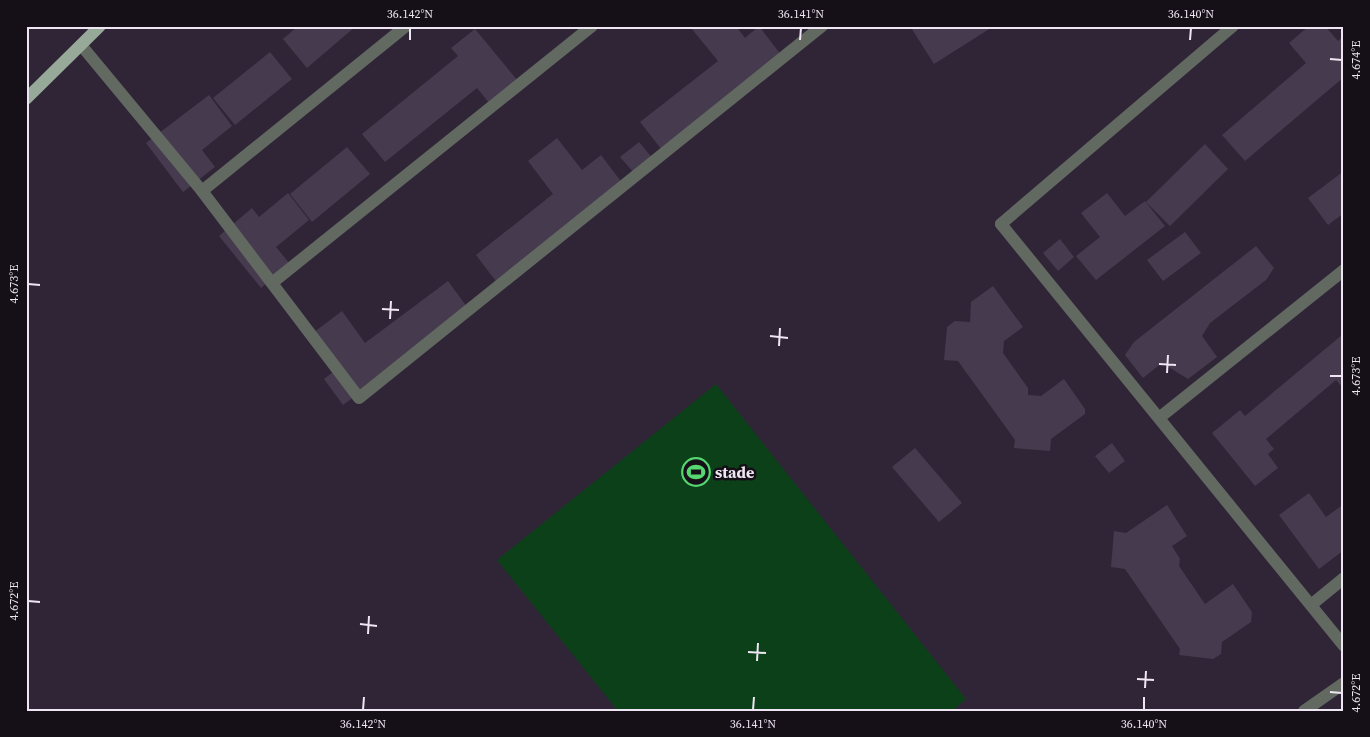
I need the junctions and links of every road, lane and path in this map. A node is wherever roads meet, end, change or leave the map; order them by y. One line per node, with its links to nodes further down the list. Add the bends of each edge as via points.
1 (100, 26): 6 (main road)
2 (406, 26): 8 (street)
3 (592, 26): 10 (street)
4 (822, 26): 10 (street, via 359,398)
5 (1233, 26): 11 (street, via 1002,224)
6 (81, 45): 7 (main road); 8 (street)
7 (26, 99)
8 (202, 190): 10 (street)
9 (1344, 270): 11 (street)
10 (272, 283)
11 (1159, 418): 13 (street)
12 (1344, 578): 13 (street)
13 (1311, 605): 14 (street)
14 (1344, 646)
15 (1344, 683): 16 (street)
16 (1304, 711)

